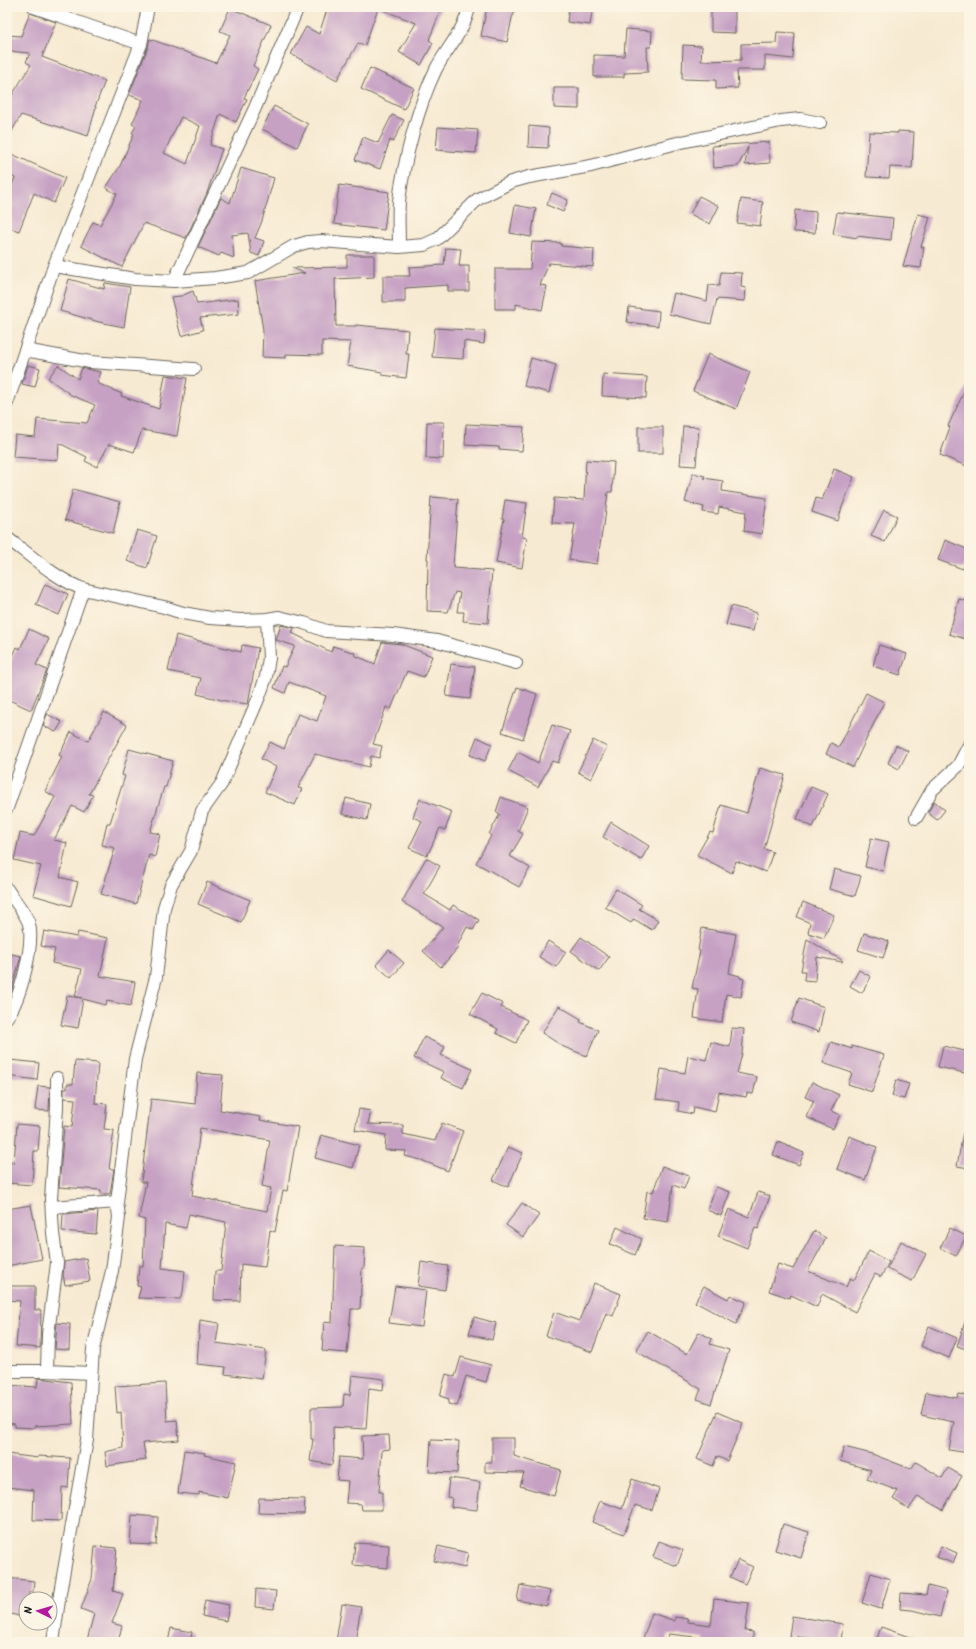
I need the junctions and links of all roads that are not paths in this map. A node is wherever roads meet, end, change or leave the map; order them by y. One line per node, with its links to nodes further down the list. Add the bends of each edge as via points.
1 (34, 7): 5 (street)
2 (148, 7): 5 (street)
3 (298, 7): 9 (street, via 255,108)
4 (469, 7): 7 (street, via 465,23 436,69 419,114 399,202)
5 (141, 44): 8 (street)
6 (820, 123): 7 (street, via 781,121 677,143 591,166 530,176 511,182 478,199 437,239 424,245)
7 (399, 247): 9 (street, via 308,242 284,251 248,273 230,277)
8 (54, 266): 9 (street, via 135,279); 10 (street)
9 (174, 281)
10 (25, 350): 11 (street, via 90,362); 12 (street)
11 (194, 368)
12 (7, 403)
13 (7, 538): 14 (street, via 58,575)
14 (83, 589): 15 (street, via 210,618); 18 (street)
15 (267, 620): 16 (street, via 279,617 326,631 393,635 437,641); 23 (street, via 269,658 259,697 222,783 202,811 191,851 171,885 164,908 156,977 135,1059)
16 (516, 663)
17 (969, 745): 19 (street, via 958,766 932,790)
18 (7, 808)
19 (916, 818)
20 (7, 889): 21 (street, via 28,921 30,933 21,990)
21 (7, 1017)
22 (57, 1078): 24 (street)
23 (117, 1202): 24 (street); 27 (street, via 119,1217 112,1270 93,1349)
24 (52, 1208): 26 (street, via 57,1263 48,1334)
25 (7, 1371): 26 (street)
26 (47, 1371): 27 (street)
27 (91, 1373): 28 (street, via 87,1440)
28 (53, 1642)

